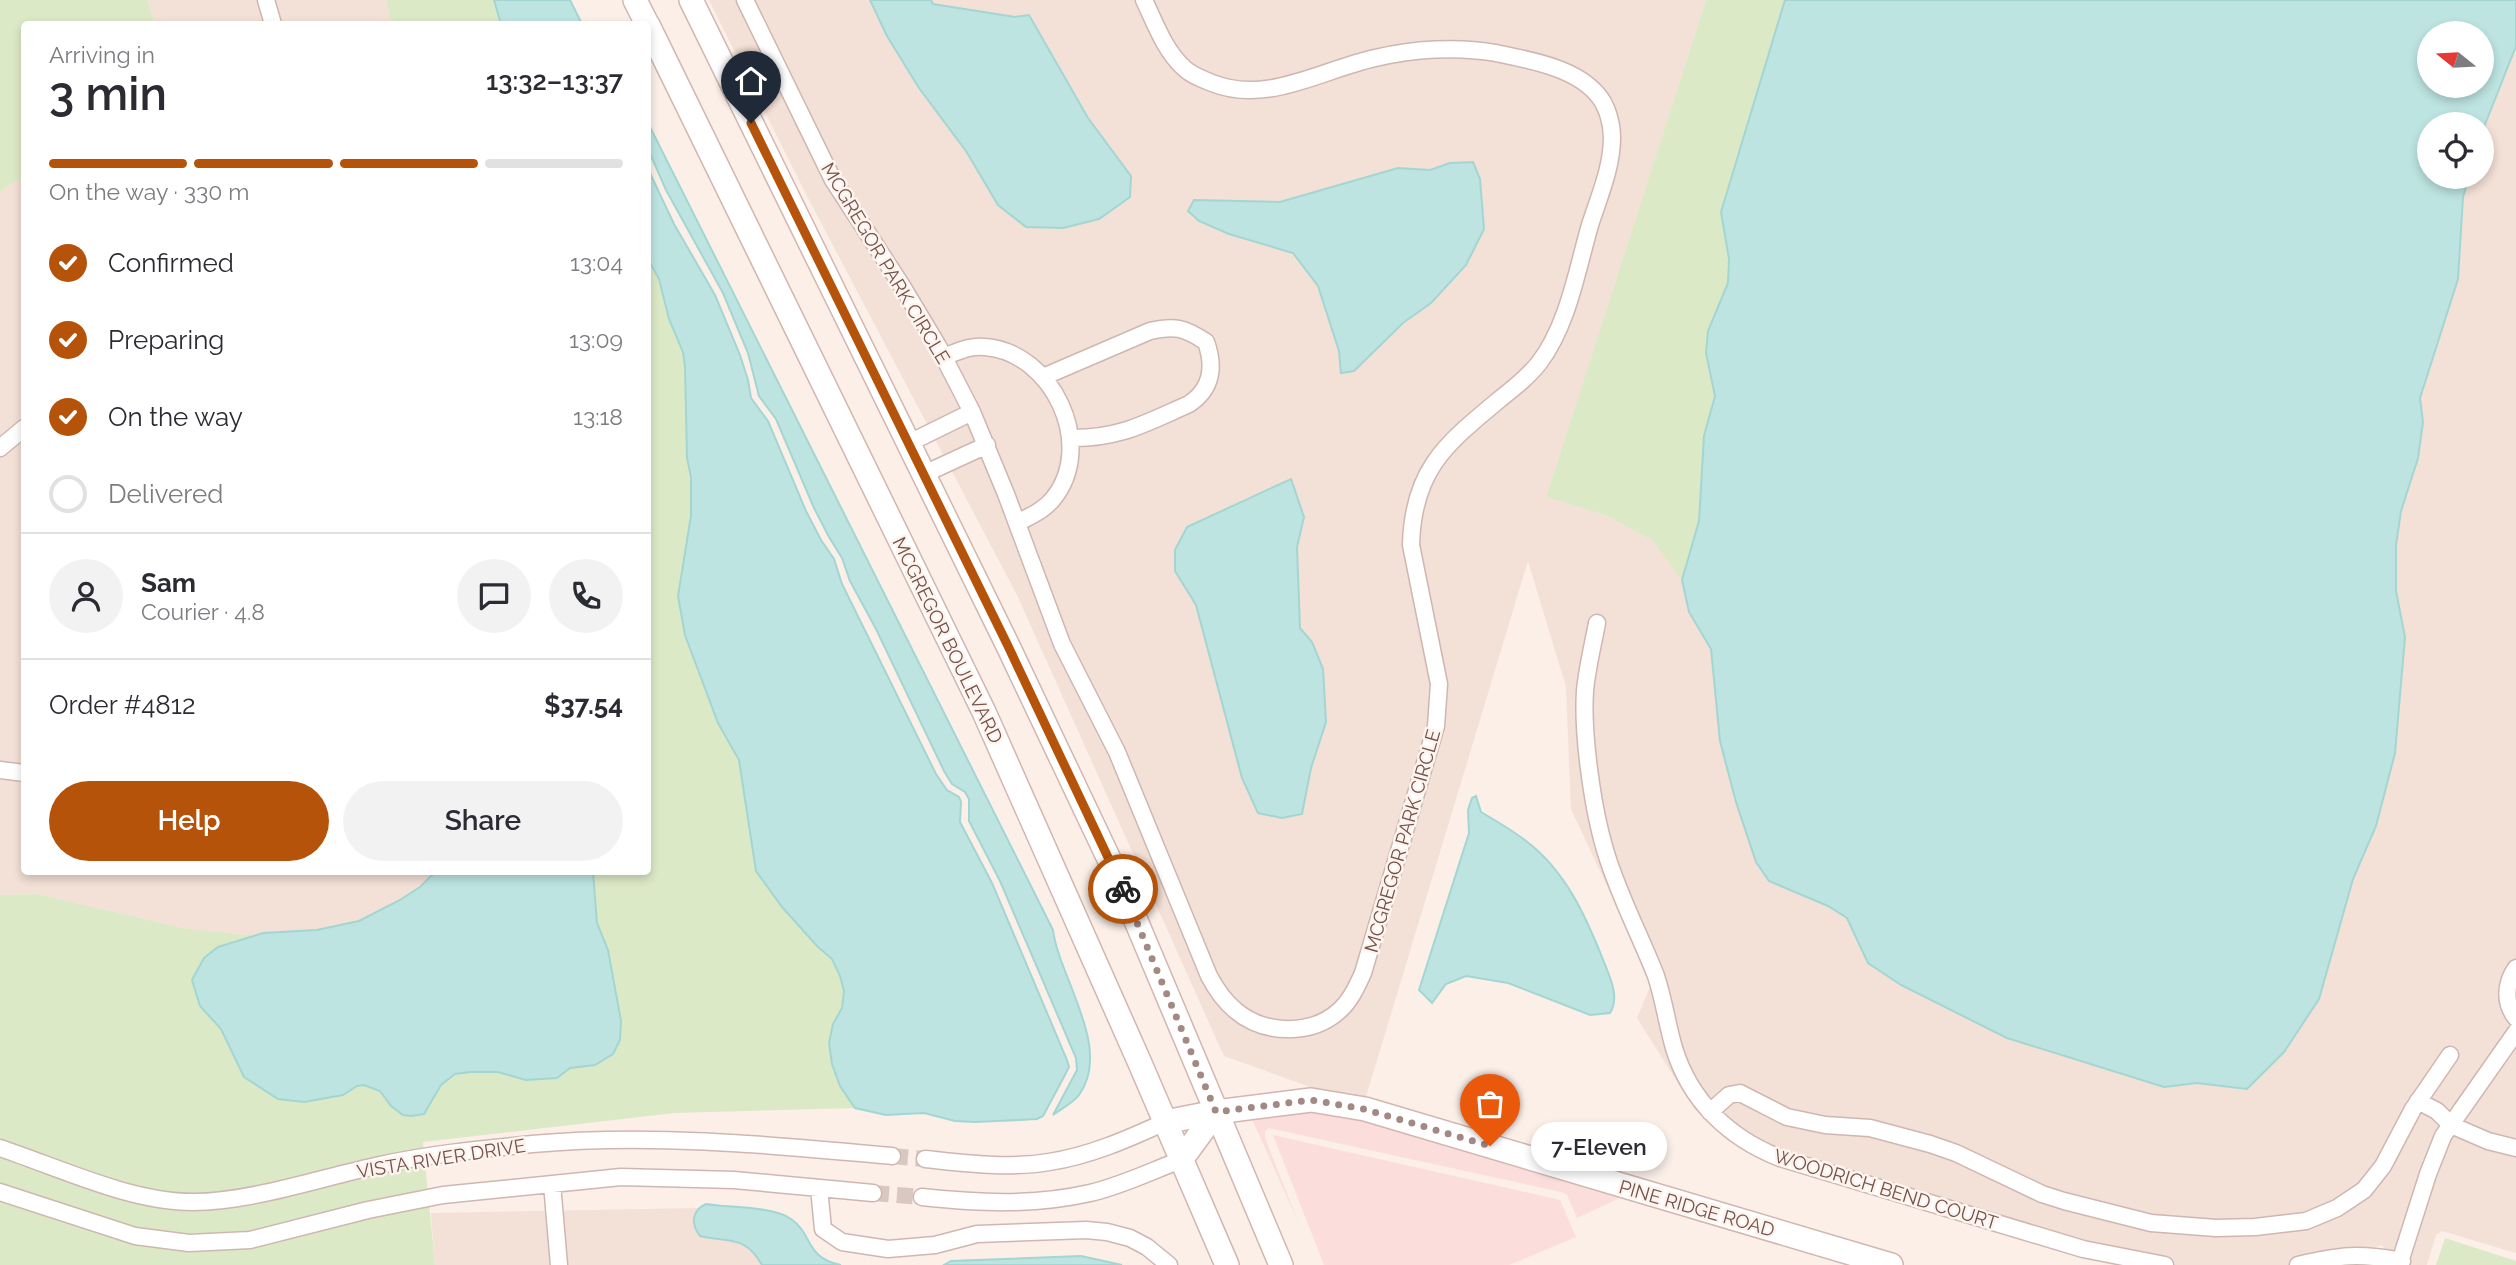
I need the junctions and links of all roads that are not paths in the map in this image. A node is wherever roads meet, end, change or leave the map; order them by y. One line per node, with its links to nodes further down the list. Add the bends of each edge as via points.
1 (266, 0): 6 (street)
2 (635, 0): 7 (main road, MCGREGOR BOULEVARD)
3 (691, 0): 14 (main road)
4 (745, 0): 9 (street, MCGREGOR PARK CIRCLE, via 833,180)
5 (1144, 0): 18 (street, MCGREGOR PARK CIRCLE, via 1170,52 1185,69 1221,87 1263,90 1375,57 1421,50 1470,50 1559,69 1598,94 1609,114 1610,157 1550,345 1524,380 1435,460 1416,499 1411,545 1438,684 1436,726 1363,973 1340,1010 1320,1023 1298,1029 1258,1024 1236,1012 1209,976 1116,752 1062,644)
6 (272, 21)
7 (645, 21)
8 (651, 33): 29 (main road, MCGREGOR BOULEVARD, via 984,712)
9 (943, 357): 10 (street, via 985,346 1023,359); 11 (street, MCGREGOR PARK CIRCLE)
10 (1043, 377): 13 (street, via 1061,405); 13 (street, via 1167,327 1181,328 1206,342 1211,372 1199,398 1126,432)
11 (972, 412): 14 (street); 15 (street, MCGREGOR PARK CIRCLE)
12 (21, 430): 16 (street)
13 (1070, 438): 18 (street, via 1068,466 1054,498 1040,512)
14 (908, 443): 17 (main road)
15 (987, 445): 17 (street); 18 (street, MCGREGOR PARK CIRCLE)
16 (0, 448)
17 (924, 474): 27 (main road, via 1118,878)
18 (1017, 523)
19 (1597, 623): 28 (street, WOODRICH BEND COURT, via 1585,712 1598,822 1614,876 1663,998 1679,1063)
20 (0, 770): 21 (street)
21 (21, 773)
22 (2516, 968): 23 (street, via 2506,993)
23 (2516, 1018)
24 (2516, 1032): 30 (street)
25 (2449, 1055): 26 (street)
26 (2418, 1101): 28 (street, via 2378,1172 2364,1190 2337,1209 2306,1221 2235,1228 2151,1223 2064,1201 1930,1144 1878,1129 1787,1117 1745,1094 1729,1095); 30 (street)
27 (1216, 1112): 29 (main road, PINE RIDGE ROAD); 35 (main road); 45 (main road); 46 (main road, PINE RIDGE ROAD, via 1311,1100 1364,1109)
28 (1710, 1112): 47 (street, WOODRICH BEND COURT, via 1737,1137 1780,1158 2082,1249)
29 (1165, 1122): 34 (street, via 1107,1147 1046,1163); 35 (main road, MCGREGOR BOULEVARD)
30 (2451, 1125): 32 (street); 41 (street, via 2428,1174)
31 (0, 1149): 33 (street, VISTA RIVER DRIVE, via 112,1187 192,1202 238,1198 407,1160 535,1144 665,1140)
32 (2516, 1149)
33 (892, 1156)
34 (925, 1159)
35 (1181, 1160): 40 (street, via 1109,1188 1041,1202 990,1204); 44 (main road, MCGREGOR BOULEVARD)
36 (552, 1184): 37 (street, VISTA RIVER DRIVE, via 676,1177); 38 (street, VISTA RIVER DRIVE, via 443,1195 250,1240 189,1243 135,1236); 42 (street)
37 (819, 1188): 39 (street, VISTA RIVER DRIVE); 43 (street, via 823,1229 854,1245 911,1249 977,1234 1086,1230 1130,1238)
38 (0, 1192)
39 (873, 1193)
40 (922, 1197)
41 (2401, 1264): 48 (street, via 2356,1254)
42 (559, 1265)
43 (1169, 1265)
44 (1227, 1265)
45 (1282, 1265)
46 (1891, 1265)
47 (2165, 1265)
48 (2298, 1265)

